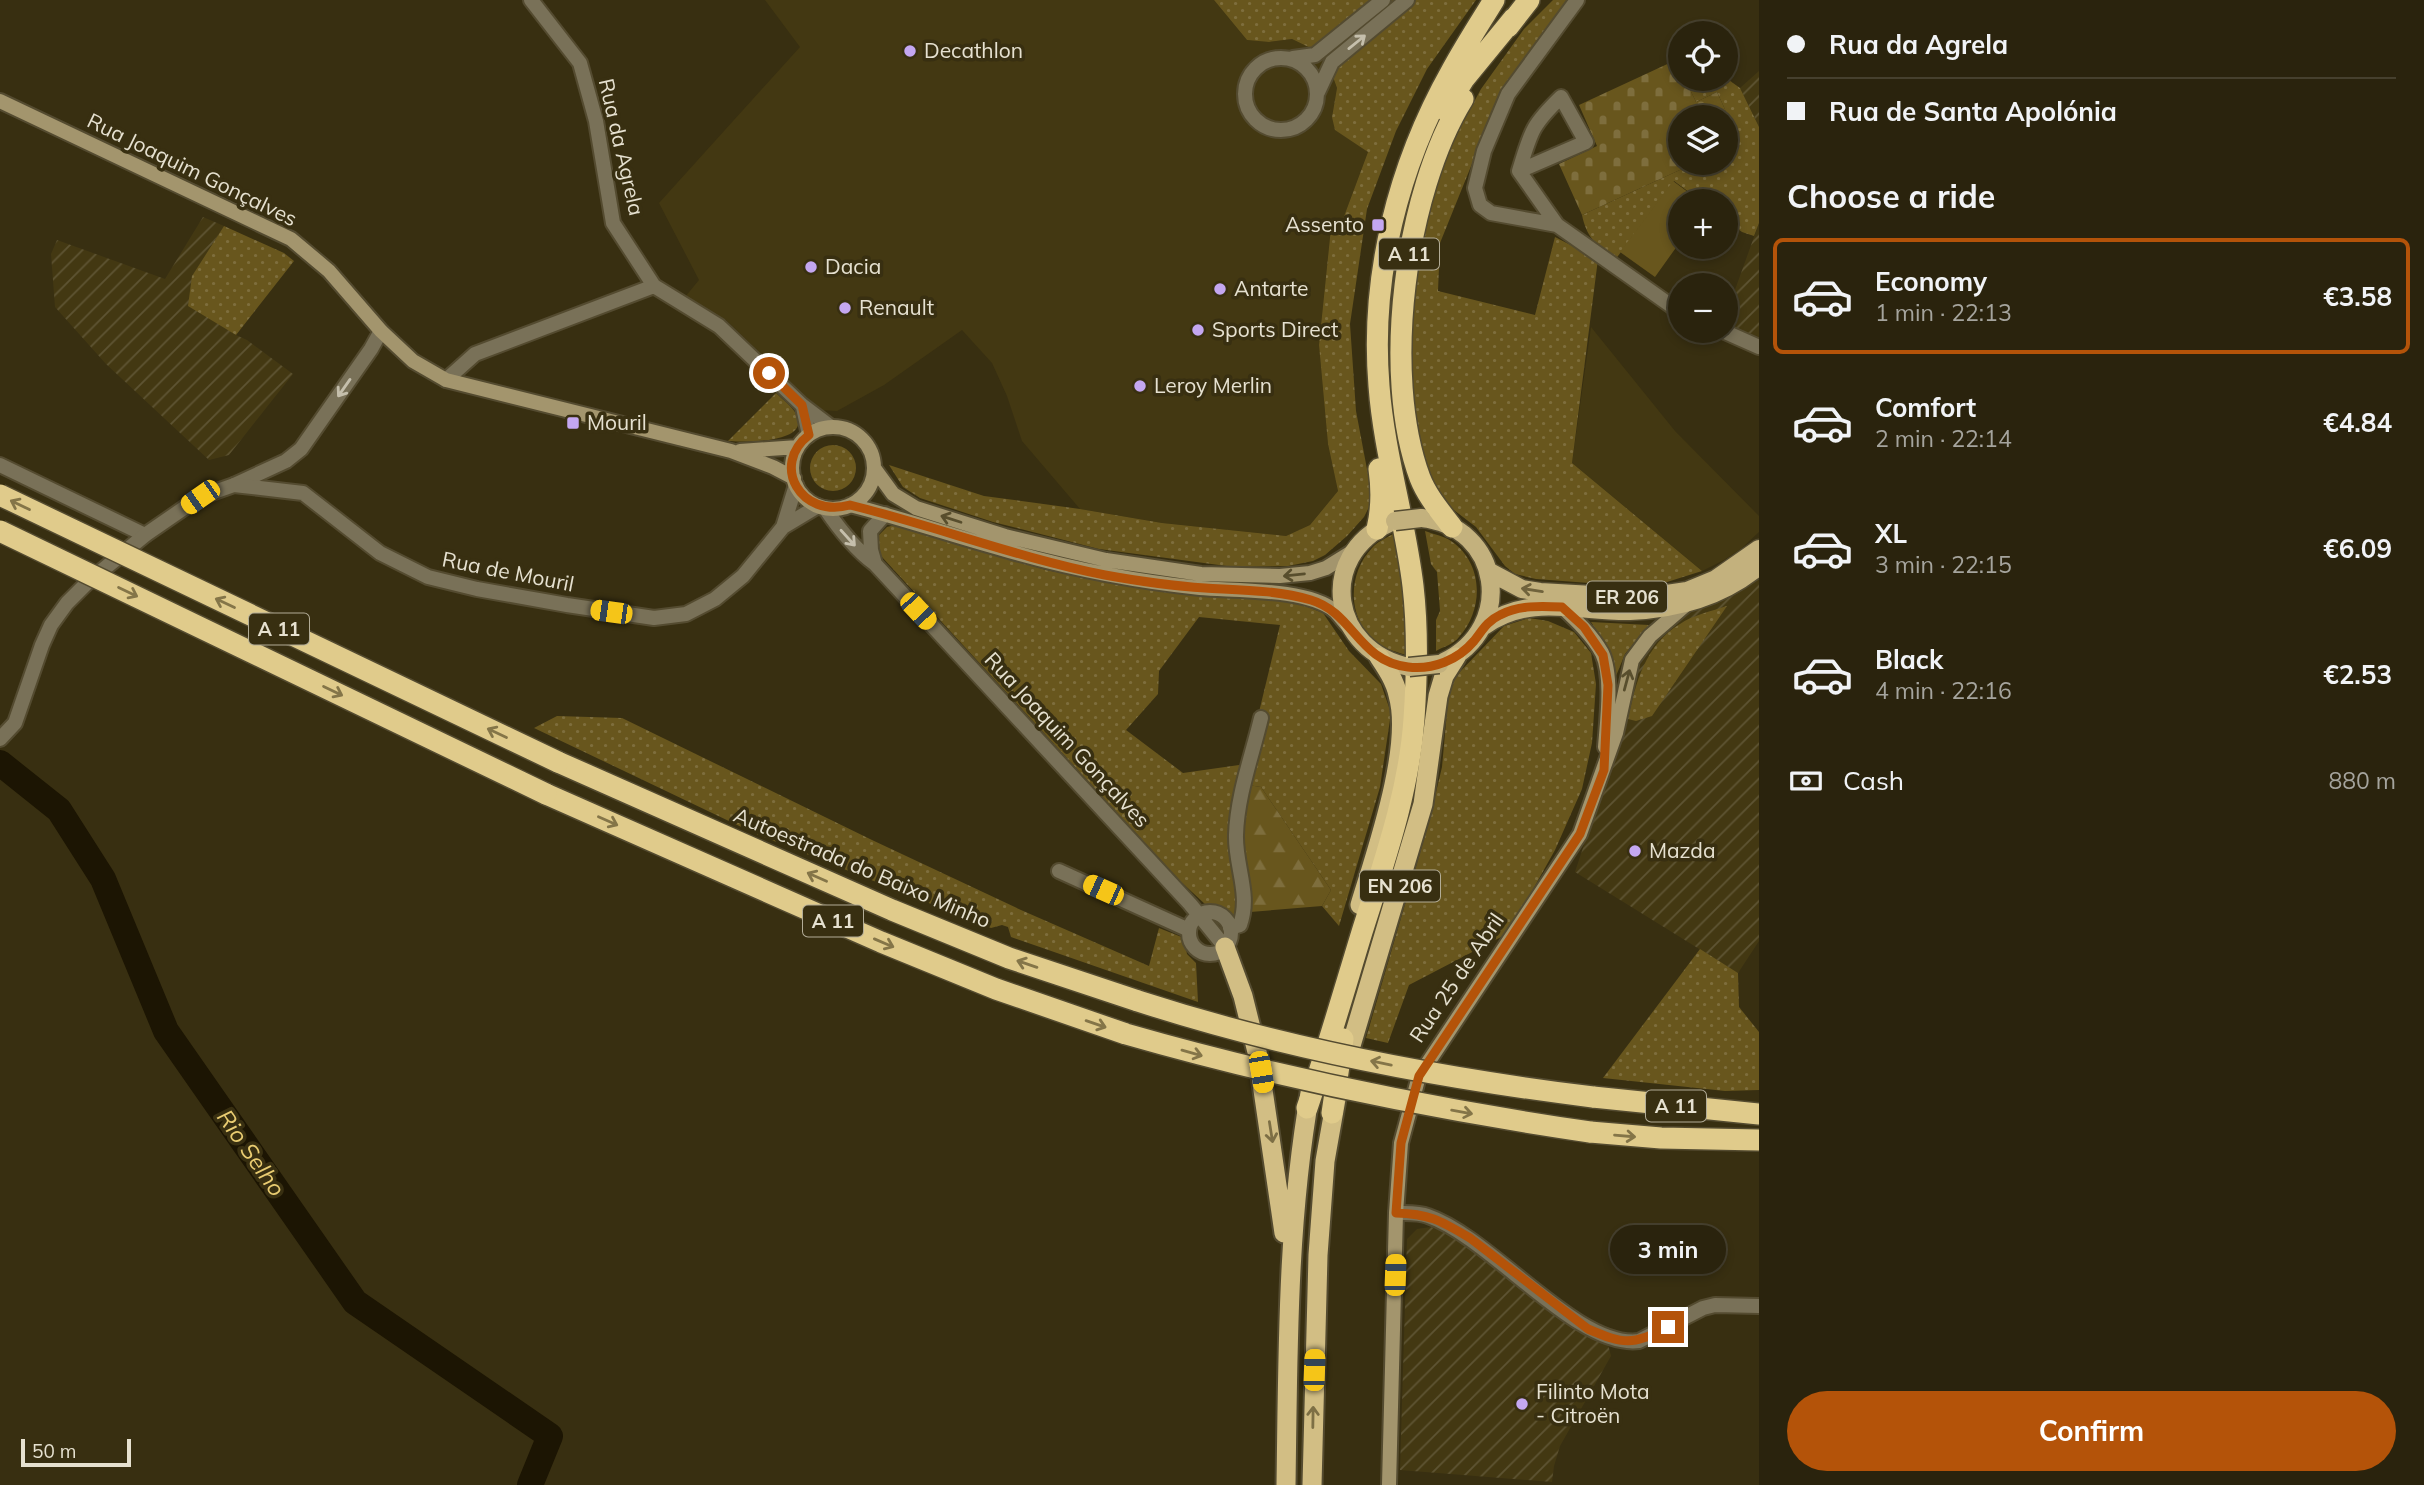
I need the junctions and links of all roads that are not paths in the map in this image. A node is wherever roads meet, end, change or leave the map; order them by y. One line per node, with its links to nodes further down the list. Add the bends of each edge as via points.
1 (531, 0): 13 (street, Rua da Agrela, via 580,63 596,121 613,223)
2 (1383, 0): 8 (street, via 1315,55)
3 (1407, 0): 9 (street, one-way to 3, via 1332,62)
4 (1494, 0): 32 (highway, via 1456,44 1423,101 1378,225 1367,327); 57 (highway, A 11, via 1434,106 1399,195 1385,254 1378,304 1379,385 1413,586 1414,718 1401,802 1384,865)
5 (1530, 0): 7 (highway, A 11)
6 (1577, 0): 12 (street, via 1508,94 1484,151 1475,188 1480,205 1491,213)
7 (1514, 18): 34 (highway, A 11, via 1446,132 1422,199 1409,255 1402,366 1411,450 1420,480); 58 (highway, A 11, via 1444,111 1411,197 1397,255 1391,304 1391,384 1426,583 1428,694 1412,805 1342,1042)
8 (1292, 58): 9 (street, via 1311,72); 9 (street, via 1268,60 1251,74 1245,94 1251,113 1265,126 1287,130 1308,119)
9 (1318, 92)
10 (0, 101): 15 (main road, Rua Joaquim Gonçalves, via 291,239 329,271)
11 (1519, 171): 11 (street, via 1586,142 1562,97 1531,130); 12 (street)
12 (1558, 225): 14 (street)
13 (654, 286): 18 (street, via 475,354); 19 (street, Rua da Agrela, via 719,326)
14 (1668, 303)
15 (382, 331): 18 (main road, Rua Joaquim Gonçalves, via 413,361); 27 (street, one-way to 27, via 301,449)
16 (1738, 338): 17 (street)
17 (1759, 347)
18 (446, 380): 23 (main road, Rua Joaquim Gonçalves)
19 (802, 405): 20 (street, Rua da Agrela); 21 (street)
20 (831, 427): 21 (main road); 25 (main road, via 859,437)
21 (809, 435): 22 (main road)
22 (798, 447): 23 (main road); 26 (main road, via 793,462)
23 (731, 451): 26 (main road, via 773,467)
24 (0, 465): 36 (street)
25 (874, 468): 29 (main road, via 866,492); 37 (main road, one-way to 25, via 1326,568 1280,576 1201,574 1106,560 1005,536 916,508 893,494)
26 (795, 482): 30 (main road, via 806,499); 33 (street, Rua de Mouril)
27 (234, 485): 33 (street, Rua de Mouril, via 303,493 380,553 428,578 654,618 686,614 715,599 743,576); 36 (street, Rua de Mouril, via 200,497)
28 (0, 495): 55 (highway, Autoestrada do Baixo Minho / A 11, one-way to 28, bridge, via 1389,1065 1225,1028 1009,958 892,911 558,762)
29 (850, 505): 30 (main road); 31 (main road)
30 (821, 507): 33 (street, Rua de Mouril); 39 (street, Rua Joaquim Gonçalves, one-way to 39)
31 (885, 514): 39 (street, via 870,531); 45 (main road, via 1106,575 1310,600 1334,610)
32 (1384, 526): 34 (main road, bridge, via 1421,518); 37 (main road)
33 (783, 527)
34 (1452, 527): 41 (main road, via 1468,538)
35 (0, 531): 60 (highway, A 11, one-way to 60, bridge, via 546,794 996,989 1126,1034 1265,1072 1468,1114)
36 (145, 535): 49 (street, Rua de Mouril, via 66,603 42,645 15,723)
37 (1356, 549): 45 (main road, via 1342,590 1344,612)
38 (1759, 549): 41 (main road, ER 206, one-way to 41, via 1716,579 1687,591 1660,595 1540,592 1522,589)
39 (875, 564): 52 (street, Rua Joaquim Gonçalves)
40 (1759, 566): 42 (main road, Rua 25 de Abril / ER 206, via 1721,592)
41 (1488, 570): 44 (main road, via 1492,589)
42 (1689, 603): 43 (main road, Rua 25 de Abril / ER 206, via 1628,611); 50 (main road, Rua 25 de Abril, one-way to 42, via 1632,660 1650,636)
43 (1562, 607): 44 (main road, Rua 25 de Abril / ER 206, via 1519,608); 50 (main road, Rua 25 de Abril, via 1584,627 1603,655 1608,685)
44 (1484, 626): 47 (main road, via 1467,648)
45 (1353, 632): 46 (main road)
46 (1378, 657): 47 (main road, bridge, via 1409,667); 57 (highway, EN 206, via 1399,696 1395,775 1321,1036)
47 (1447, 661): 58 (highway, EN 206, via 1423,804)
48 (1261, 718): 54 (street, via 1238,810 1236,837 1245,911)
49 (2, 737)
50 (1604, 770): 63 (main road, Rua 25 de Abril, via 1580,834 1419,1076 1401,1143)
51 (1059, 871): 53 (street)
52 (1198, 915): 53 (street); 54 (street, Rua Joaquim Gonçalves)
53 (1189, 930): 54 (street, via 1192,943 1202,952 1214,954)
54 (1228, 938): 64 (highway, one-way to 64, via 1258,1056)
55 (1635, 1102): 56 (highway, A 11); 59 (highway, Autoestrada do Baixo Minho / A 11)
56 (1759, 1102)
57 (1307, 1108): 64 (highway, EN 206)
58 (1332, 1113): 67 (highway, EN 206, one-way to 58, via 1318,1255)
59 (1759, 1114)
60 (1661, 1139): 61 (highway, A 11); 62 (highway)
61 (1759, 1140)
62 (1759, 1153)
63 (1396, 1220): 65 (street, via 1425,1214 1441,1221 1588,1329 1615,1340 1639,1341 1715,1305); 68 (main road, Rua 25 de Abril)
64 (1289, 1281): 66 (highway, EN 206)
65 (1759, 1306)
66 (1286, 1485)
67 (1312, 1485)
68 (1389, 1485)

